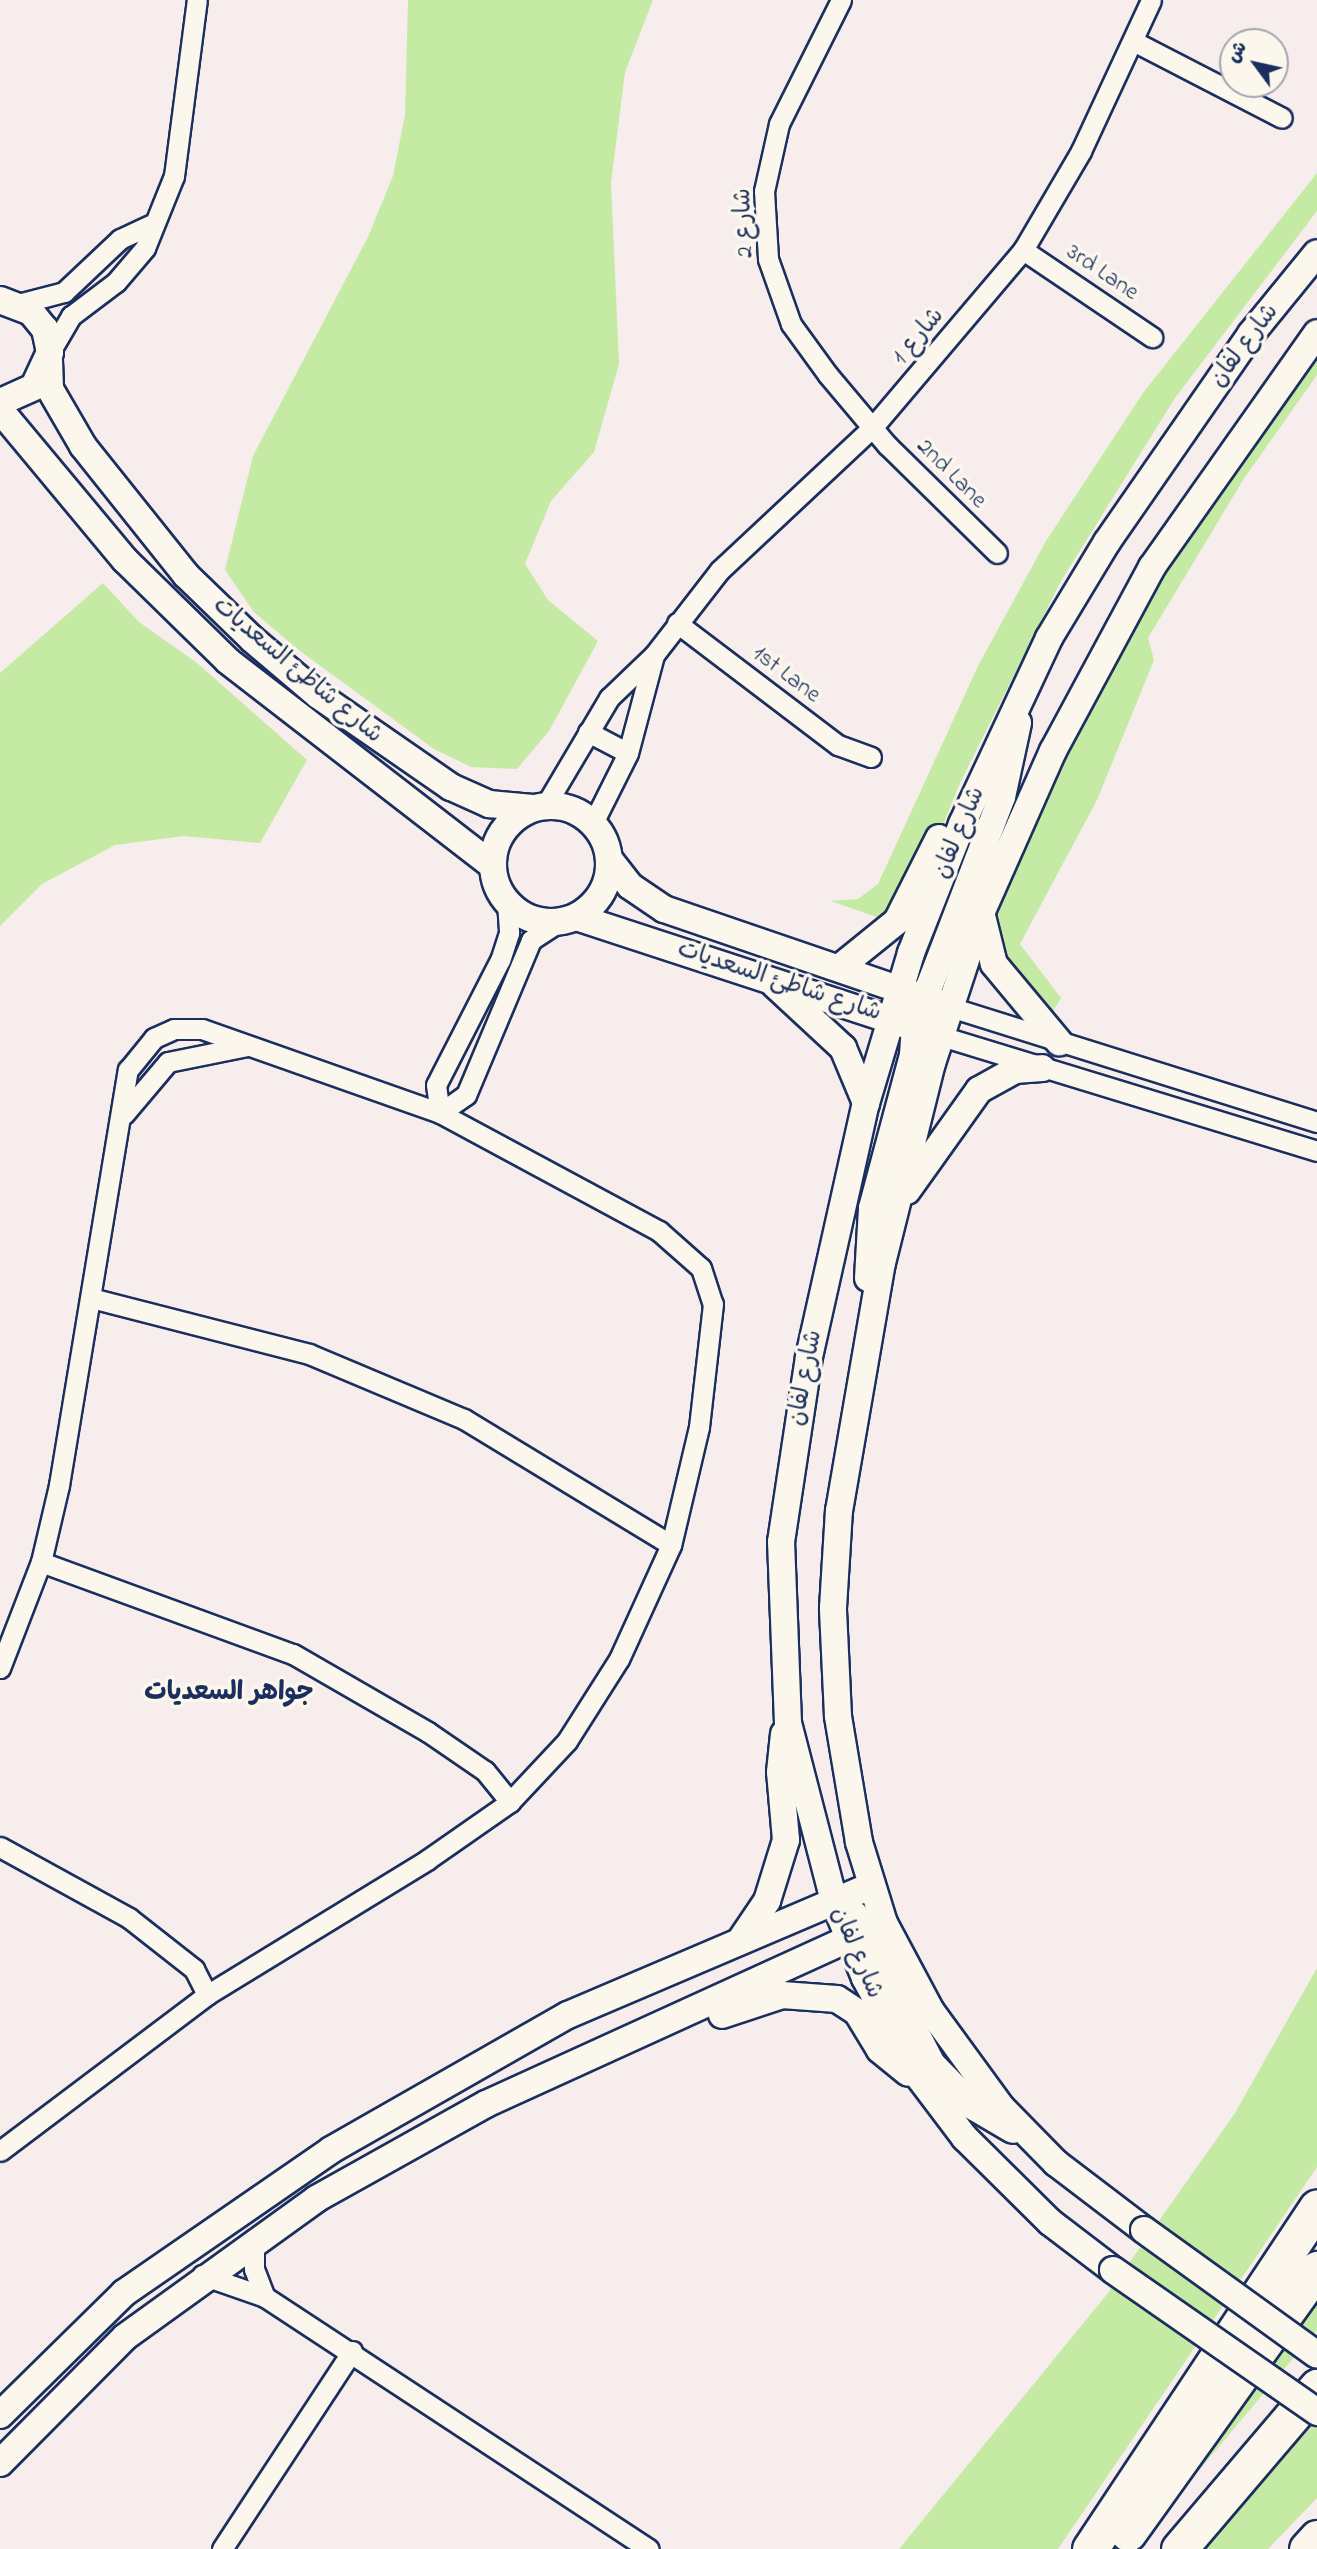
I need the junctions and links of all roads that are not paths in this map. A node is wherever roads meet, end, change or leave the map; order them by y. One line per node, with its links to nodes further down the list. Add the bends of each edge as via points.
1 (197, 0): 6 (street, via 174,176)
2 (841, 0): 15 (street, شارع 2, via 779,124 764,191 768,259 791,324)
3 (1151, 0): 4 (street, شارع 1)
4 (1135, 42): 5 (street); 7 (street, شارع 1)
5 (1282, 118)
6 (150, 225): 9 (street, via 120,239 64,292); 12 (street, via 145,248 116,282 71,316)
7 (1023, 250): 11 (street, 3rd Lane); 15 (street, شارع 1)
8 (1317, 253): 19 (street, شارع لفان, via 1251,334 1107,542)
9 (5, 301): 12 (street, شارع شاطئ السعديات, via 45,329)
10 (1317, 333): 29 (street, شارع لفان, via 1152,567 1053,751)
11 (1152, 337)
12 (49, 356): 13 (street, via 34,387); 24 (street, شارع شاطئ السعديات, via 50,389 83,446 186,575 252,639 318,695 451,788 489,804)
13 (0, 402)
14 (0, 410): 27 (street, شارع شاطئ السعديات, via 125,560 228,661 296,719)
15 (872, 428): 16 (street, 2nd Lane); 17 (street, شارع 1, via 720,570)
16 (997, 553)
17 (677, 623): 18 (street, شارع 1); 23 (street, 1st Lane, via 838,745)
18 (654, 655): 20 (street, شارع 1, via 609,698); 22 (street, شارع 1)
19 (1021, 696): 21 (street, شارع لفان); 34 (street, via 1002,797)
20 (588, 732): 22 (street); 24 (street, شارع 1)
21 (1002, 735): 31 (street, via 897,921); 33 (street, شارع لفان)
22 (628, 753): 25 (street, شارع 1)
23 (871, 757)
24 (539, 807): 25 (street, via 579,813); 27 (street, via 504,830)
25 (593, 823): 26 (street)
26 (609, 859): 30 (street, via 601,893); 31 (street, شارع شاطئ السعديات, via 630,886 664,909)
27 (493, 866): 28 (street)
28 (507, 902): 30 (street, via 522,914); 41 (street, via 509,933 500,960 436,1085)
29 (982, 911): 34 (street, شارع لفان); 37 (street, via 994,964)
30 (567, 919): 32 (street, شارع شاطئ السعديات); 41 (street, via 531,940 466,1095)
31 (839, 968): 33 (street, شارع شاطئ السعديات)
32 (769, 979): 35 (street, شارع شاطئ السعديات); 40 (street, via 843,1048)
33 (899, 988): 34 (street, شارع شاطئ السعديات); 35 (street, شارع لفان); 36 (street)
34 (938, 1002): 36 (street, شارع لفان); 37 (street)
35 (889, 1018): 36 (street, شارع شاطئ السعديات); 40 (street, شارع لفان)
36 (929, 1032): 39 (street); 45 (street, شارع لفان); 47 (street, via 872,1208 867,1259)
37 (1059, 1042): 42 (street)
38 (251, 1045): 41 (street); 43 (street, via 168,1062 141,1088); 43 (street, via 202,1029 174,1029 154,1038 128,1070)
39 (1042, 1068): 44 (street); 45 (street, via 1015,1070 979,1090)
40 (866, 1103): 50 (street, شارع لفان, via 795,1437 781,1542)
41 (440, 1113): 48 (street, via 659,1231 701,1268 712,1315 699,1427)
42 (1317, 1122)
43 (117, 1125): 46 (street)
44 (1317, 1152)
45 (896, 1207): 47 (street, شارع لفان)
46 (91, 1298): 48 (street, via 309,1354 452,1414 570,1478); 49 (street)
47 (872, 1311): 55 (street, شارع لفان, via 846,1444 833,1608 839,1730)
48 (671, 1545): 53 (street, via 619,1659 566,1741)
49 (41, 1562): 51 (street); 53 (street, via 293,1654 428,1732 485,1771)
50 (781, 1662): 52 (street, شارع لفان); 56 (street, via 799,1702)
51 (0, 1668)
52 (788, 1723): 56 (street, شارع لفان); 58 (street, via 780,1760 786,1840 767,1901)
53 (510, 1802): 59 (street, via 427,1860)
54 (0, 1847): 59 (street, via 129,1918 194,1969)
55 (871, 1886): 56 (street); 57 (street, شارع لفان)
56 (840, 1899): 57 (street, شارع لفان); 57 (street, via 866,1917); 58 (street)
57 (866, 1931): 60 (street); 61 (street, شارع لفان); 69 (street, شارع لفان, bridge, via 1028,2136 1144,2230)
58 (742, 1938): 72 (street, via 524,2038 279,2183 124,2293)
59 (206, 1995): 62 (street)
60 (678, 2018): 61 (street, via 714,2017 782,1995 830,1997 851,2007 888,2059); 64 (street, via 446,2124)
61 (919, 2077): 71 (street, شارع لفان, bridge, via 1016,2191 1113,2270)
62 (0, 2151)
63 (1317, 2207): 77 (highway)
64 (254, 2239): 66 (street); 67 (street, via 254,2269)
65 (1317, 2269): 78 (highway)
66 (202, 2275): 67 (street); 73 (street, via 89,2370)
67 (265, 2297): 68 (street)
68 (352, 2351): 75 (street); 76 (street)
69 (1317, 2355)
70 (1317, 2387): 79 (highway)
71 (1317, 2412)
72 (0, 2415)
73 (0, 2463)
74 (1317, 2538): 80 (highway)
75 (222, 2549)
76 (649, 2549)
77 (1090, 2549)
78 (1116, 2549)
79 (1179, 2549)
80 (1307, 2549)

